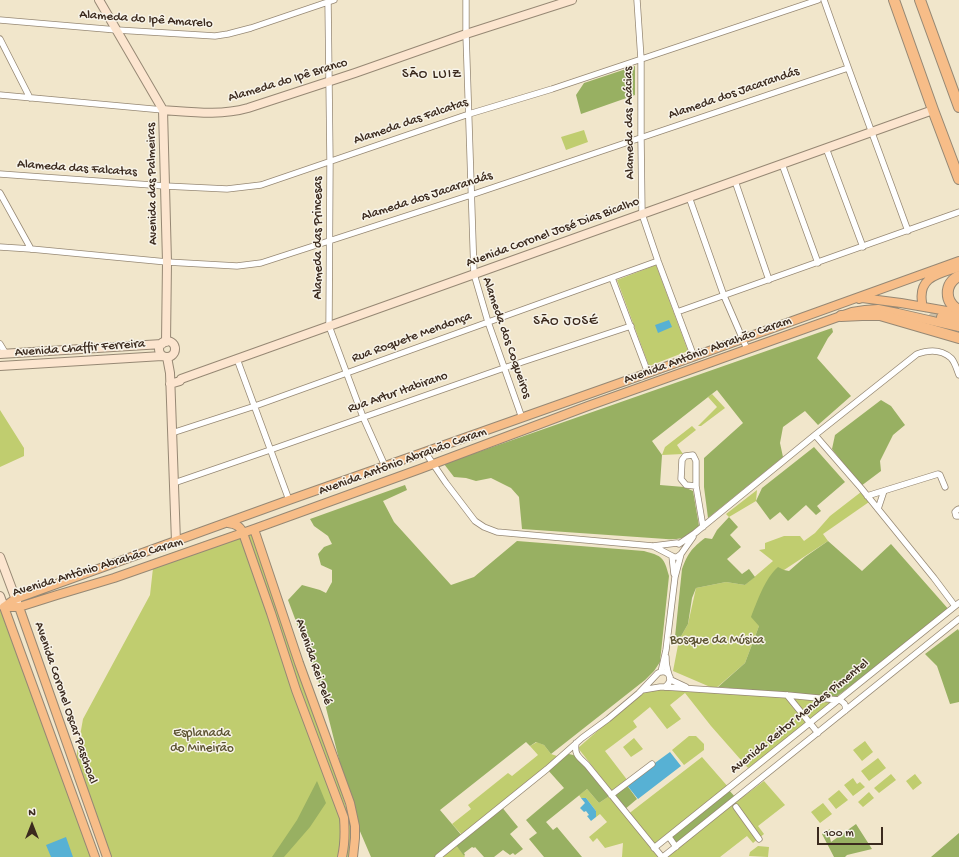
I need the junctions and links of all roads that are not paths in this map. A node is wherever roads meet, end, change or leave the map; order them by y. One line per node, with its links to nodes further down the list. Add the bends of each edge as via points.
1 (99, 0): 11 (street, Avenida das Palmeiras)
2 (466, 0): 12 (street, Alameda dos Coqueiros)
3 (572, 0): 12 (street, Alameda do Ipê Branco)
4 (637, 0): 14 (street, Alameda das Acácias)
5 (818, 0): 14 (street, Alameda das Falcatas)
6 (824, 0): 15 (street)
7 (894, 0): 21 (highway)
8 (920, 0): 19 (highway)
9 (330, 1): 11 (street, Alameda do Ipê Amarelo, via 251,28 221,35 199,36); 16 (street, Alameda das Princesas)
10 (0, 20): 11 (street, Alameda do Ipê Amarelo)
11 (117, 30): 20 (street, Avenida das Palmeiras)
12 (466, 34): 16 (street, Alameda do Ipê Branco); 22 (street, Alameda dos Coqueiros)
13 (0, 39): 18 (street)
14 (641, 59): 22 (street, Alameda das Falcatas); 24 (street, Alameda das Acácias)
15 (848, 68): 23 (street); 24 (street, Alameda dos Jacarandás)
16 (329, 82): 20 (street, Alameda do Ipê Branco, via 231,112); 26 (street, Alameda das Princesas)
17 (0, 95): 18 (street, Alameda do Ipê Branco)
18 (30, 98): 20 (street, Alameda do Ipê Branco)
19 (958, 103)
20 (163, 110): 31 (street, Avenida das Palmeiras)
21 (933, 110): 23 (street, Avenida Coronel José Dias Bicalho); 29 (highway)
22 (469, 114): 26 (street, Alameda das Falcatas); 33 (street, Alameda dos Coqueiros)
23 (872, 132): 25 (street, Avenida Coronel José Dias Bicalho); 37 (street)
24 (641, 138): 33 (street, Alameda dos Jacarandás); 36 (street, Alameda das Acácias)
25 (826, 148): 27 (street, Avenida Coronel José Dias Bicalho); 40 (street)
26 (330, 161): 31 (street, Alameda das Falcatas, via 249,187 227,189); 38 (street, Alameda das Princesas)
27 (782, 164): 30 (street, Avenida Coronel José Dias Bicalho); 45 (street)
28 (0, 174): 31 (street, Alameda das Falcatas)
29 (959, 179)
30 (735, 181): 34 (street, Avenida Coronel José Dias Bicalho); 50 (street)
31 (165, 186): 43 (street, Avenida das Palmeiras)
32 (0, 193): 41 (street)
33 (471, 194): 38 (street, Alameda dos Jacarandás); 47 (street, Alameda dos Coqueiros)
34 (689, 197): 36 (street, Avenida Coronel José Dias Bicalho); 51 (street)
35 (959, 212): 37 (street)
36 (642, 214): 44 (street, Alameda das Acácias); 47 (street, Avenida Coronel José Dias Bicalho)
37 (908, 231): 40 (street)
38 (330, 240): 43 (street, Alameda dos Jacarandás, via 261,263 238,266); 61 (street, Alameda das Princesas)
39 (0, 247): 41 (street, Alameda dos Jacarandás)
40 (862, 247): 45 (street)
41 (31, 249): 43 (street, Alameda dos Jacarandás)
42 (959, 261): 52 (main road, Avenida Antônio Abrahão Caram)
43 (166, 262): 66 (street, Avenida das Palmeiras)
44 (658, 262): 49 (street, Rua Roquete Mendonça); 55 (street, Alameda das Acácias)
45 (818, 263): 50 (street)
46 (959, 267): 53 (main road, via 929,278 921,290)
47 (474, 274): 60 (street, Alameda dos Coqueiros); 61 (street, Avenida Coronel José Dias Bicalho)
48 (959, 276): 54 (highway, via 948,286 948,295 950,303)
49 (612, 278): 60 (street, Rua Roquete Mendonça); 62 (street)
50 (769, 280): 51 (street)
51 (724, 296): 55 (street); 64 (street)
52 (849, 301): 56 (main road, Avenida Antônio Abrahão Caram, via 862,298); 64 (main road, Avenida Antônio Abrahão Caram)
53 (922, 302)
54 (959, 310)
55 (677, 312): 71 (street, Alameda das Acácias)
56 (959, 313)
57 (841, 316): 63 (main road, Avenida Antônio Abrahão Caram, via 878,309); 65 (highway, via 880,315); 68 (main road, Avenida Antônio Abrahão Caram)
58 (941, 317): 59 (main road)
59 (959, 321)
60 (488, 322): 74 (street, Alameda dos Coqueiros); 75 (street, Rua Roquete Mendonça)
61 (329, 326): 72 (street, Avenida Coronel José Dias Bicalho); 75 (street, Alameda das Princesas)
62 (631, 326): 74 (street, Rua Artur Itabirano); 76 (street)
63 (959, 327)
64 (743, 338): 68 (street); 71 (main road, Avenida Antônio Abrahão Caram)
65 (959, 338)
66 (166, 343): 69 (street, Avenida Chaffir Ferreira); 70 (street, via 159,348 160,354); 70 (street, via 175,350)
67 (0, 344): 69 (street)
68 (747, 349): 81 (main road, Avenida Antônio Abrahão Caram)
69 (3, 354)
70 (167, 356): 73 (street, Avenida Chaffir Ferreira); 78 (street)
71 (694, 356): 76 (main road, Avenida Antônio Abrahão Caram)
72 (237, 359): 78 (street, Avenida Coronel José Dias Bicalho, via 180,381); 80 (street)
73 (0, 366)
74 (504, 368): 82 (street, Rua Artur Itabirano); 83 (street, Alameda dos Coqueiros)
75 (347, 373): 80 (street, Rua Roquete Mendonça); 82 (street, Alameda das Princesas)
76 (648, 373): 79 (main road, Avenida Antônio Abrahão Caram)
77 (959, 376): 85 (street, via 951,358 941,352 927,351 917,354)
78 (170, 379): 84 (street)
79 (584, 396): 81 (main road); 83 (main road, Avenida Antônio Abrahão Caram)
80 (255, 406): 84 (street, Rua Roquete Mendonça); 86 (street)
81 (588, 406): 88 (main road, Avenida Antônio Abrahão Caram)
82 (363, 417): 86 (street, Rua Artur Itabirano); 89 (street, Alameda das Princesas)
83 (522, 418): 87 (main road, Avenida Antônio Abrahão Caram)
84 (172, 433): 90 (street)
85 (815, 435): 94 (street); 100 (street)
86 (270, 450): 90 (street, Rua Artur Itabirano); 95 (street)
87 (425, 452): 88 (street); 89 (main road, Avenida Antônio Abrahão Caram)
88 (433, 464): 101 (main road, Avenida Antônio Abrahão Caram); 107 (street, via 446,484 484,528 497,532)
89 (385, 466): 95 (main road, Avenida Antônio Abrahão Caram)
90 (174, 483): 104 (street)
91 (696, 486): 91 (street, via 696,461 693,456 685,456 682,460 681,478 686,485); 100 (street)
92 (945, 487): 93 (street, via 938,474)
93 (884, 491): 94 (street); 96 (street)
94 (867, 496): 96 (street)
95 (289, 500): 99 (main road, Avenida Antônio Abrahão Caram)
96 (878, 509): 120 (street)
97 (959, 509): 98 (street, via 955,512 956,516)
98 (959, 516)
99 (228, 522): 102 (main road, via 237,525); 104 (main road, Avenida Antônio Abrahão Caram)
100 (703, 527): 103 (street)
101 (254, 529): 102 (main road, Avenida Antônio Abrahão Caram); 119 (main road, Avenida Rei Pelé)
102 (244, 533): 113 (main road, Avenida Antônio Abrahão Caram); 116 (main road, Avenida Rei Pelé)
103 (695, 533): 106 (street); 108 (street)
104 (176, 542): 111 (main road, Avenida Antônio Abrahão Caram)
105 (672, 544): 106 (street); 107 (street); 109 (street, via 669,549)
106 (679, 544): 108 (street)
107 (653, 546): 109 (street)
108 (682, 553): 109 (street, via 677,557); 114 (street)
109 (671, 555): 114 (street)
110 (0, 557): 118 (street, Avenida Coronel Oscar Paschoal)
111 (131, 558): 112 (main road, Avenida Antônio Abrahão Caram); 113 (main road)
112 (109, 566): 115 (main road); 118 (main road, Avenida Antônio Abrahão Caram)
113 (136, 570): 115 (main road, Avenida Antônio Abrahão Caram)
114 (675, 577): 124 (street)
115 (114, 578): 122 (main road, Avenida Antônio Abrahão Caram)
116 (263, 587): 119 (main road); 130 (main road, Avenida Rei Pelé)
117 (0, 596): 121 (street, Avenida Coronel Oscar Paschoal)
118 (15, 599): 121 (main road, Avenida Antônio Abrahão Caram); 122 (street, Avenida Coronel Oscar Paschoal)
119 (278, 599): 125 (main road, Avenida Rei Pelé)
120 (958, 605): 123 (street, via 953,612); 133 (street, Avenida Reitor Mendes Pimentel)
121 (4, 607): 122 (main road, Avenida Antônio Abrahão Caram); 134 (main road, Avenida Coronel Oscar Paschoal)
122 (19, 607): 136 (main road, Avenida Coronel Oscar Paschoal)
123 (959, 618): 135 (street, Avenida Reitor Mendes Pimentel)
124 (666, 650): 126 (street); 127 (street)
125 (299, 663): 130 (main road); 140 (main road, Avenida Rei Pelé)
126 (658, 673): 127 (street, via 667,673); 128 (street, via 655,680 657,685); 131 (street)
127 (670, 678): 128 (street, via 668,685); 129 (street)
128 (663, 686): 129 (street); 131 (street)
129 (692, 688): 132 (street)
130 (296, 690): 141 (main road, Avenida Rei Pelé)
131 (642, 690): 139 (street)
132 (787, 695): 133 (street); 137 (street)
133 (839, 700): 135 (street, via 846,705); 137 (street, Avenida Reitor Mendes Pimentel)
134 (39, 702): 136 (main road); 152 (main road, Avenida Coronel Oscar Paschoal)
135 (845, 711): 138 (street, Avenida Reitor Mendes Pimentel)
136 (56, 716): 149 (main road, Avenida Coronel Oscar Paschoal)
137 (810, 723): 138 (street); 147 (street, Avenida Reitor Mendes Pimentel)
138 (818, 733): 150 (street, Avenida Reitor Mendes Pimentel)
139 (575, 744): 142 (street); 143 (street)
140 (330, 748): 141 (main road); 155 (main road, Avenida Rei Pelé, via 350,803 355,826)
141 (320, 752): 154 (main road, Avenida Rei Pelé, via 344,818)
142 (562, 755): 143 (street); 156 (street)
143 (577, 756): 145 (street)
144 (652, 764): 145 (street)
145 (611, 794): 151 (street)
146 (736, 807): 148 (street)
147 (668, 837): 150 (street); 151 (street, Avenida Reitor Mendes Pimentel)
148 (759, 839)
149 (102, 843): 152 (main road); 153 (main road, Avenida Coronel Oscar Paschoal)
150 (676, 847): 157 (street, Avenida Reitor Mendes Pimentel)
151 (654, 848): 157 (street)
152 (95, 856)
153 (107, 857)
154 (342, 857)
155 (353, 857)
156 (438, 857)
157 (662, 857)

